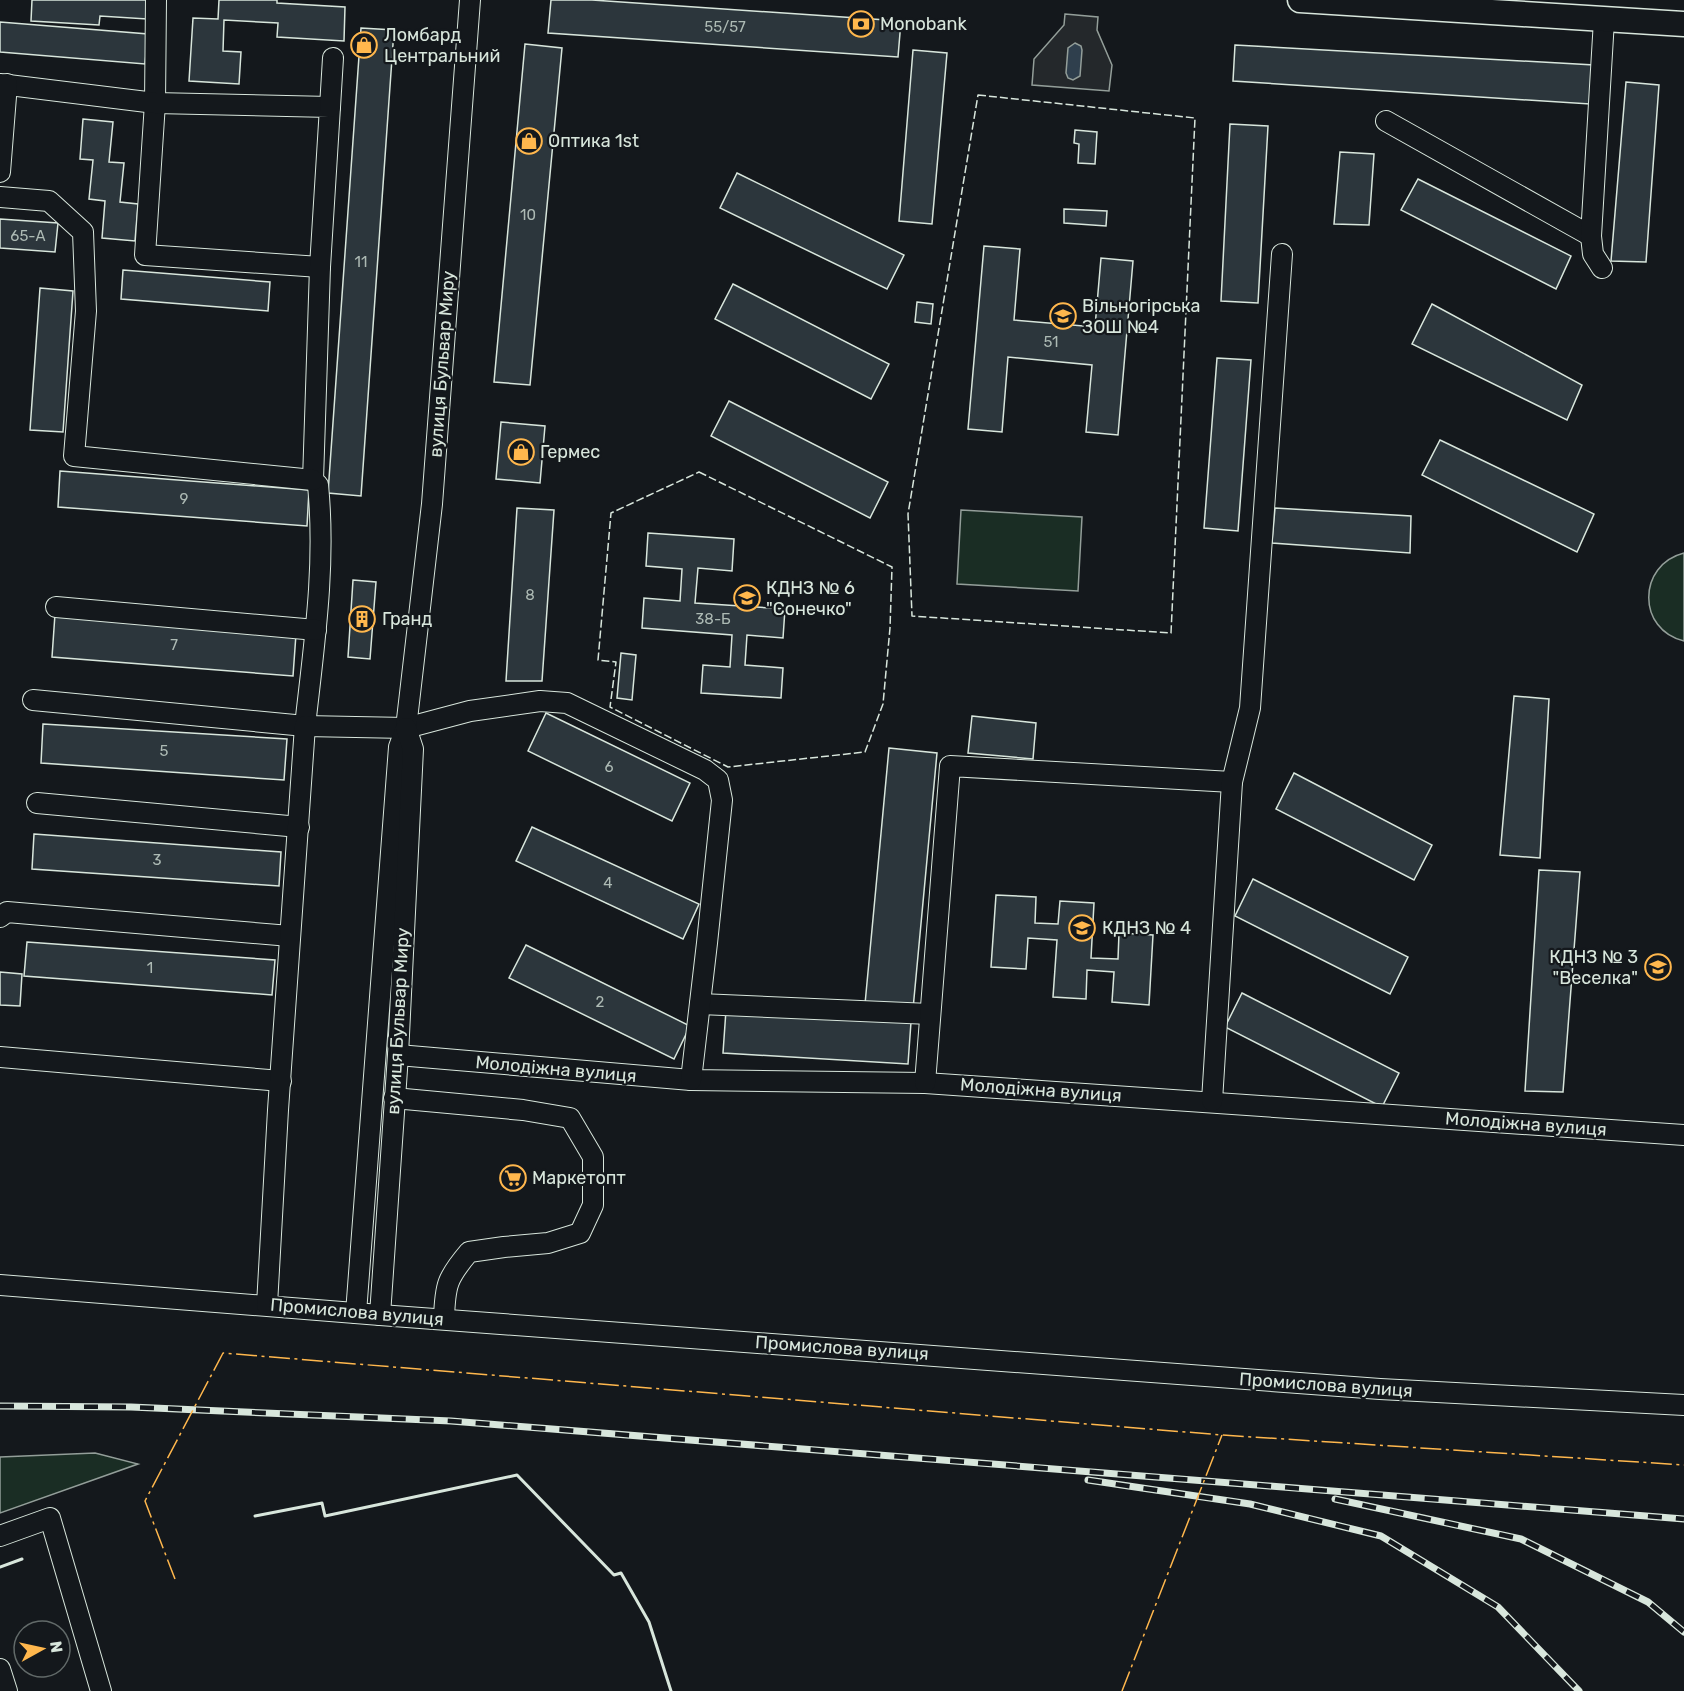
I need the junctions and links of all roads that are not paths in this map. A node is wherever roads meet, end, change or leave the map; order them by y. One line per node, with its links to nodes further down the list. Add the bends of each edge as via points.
1 (156, 0): 8 (street)
2 (470, 0): 22 (street, вулиця Бульвар Миру, via 432,504)
3 (1300, 0): 4 (main road)
4 (1604, 20): 5 (main road); 13 (street)
5 (1684, 24)
6 (333, 58): 9 (street)
7 (4, 84): 8 (street); 11 (street)
8 (155, 103): 9 (street); 15 (street, via 145,255)
9 (330, 107): 15 (street)
10 (1386, 121): 13 (street)
11 (0, 172)
12 (0, 197): 17 (street, via 49,201 83,231 86,311 74,456)
13 (1591, 236): 16 (street, via 1593,254)
14 (1282, 254): 23 (street, via 1250,708)
15 (320, 267): 17 (street)
16 (1602, 268)
17 (313, 480): 19 (street, via 318,485 321,516)
18 (56, 607): 19 (street)
19 (316, 630): 21 (street)
20 (33, 700): 21 (street)
21 (305, 726): 22 (street); 25 (street)
22 (406, 728): 28 (street, via 470,711 540,701 567,703 705,770 718,780 722,800); 30 (street, вулиця Бульвар Миру, via 413,749); 40 (street, вулиця Бульвар Миру, via 399,747)
23 (1232, 782): 29 (street, via 950,766); 36 (street)
24 (37, 804): 25 (street)
25 (299, 827): 27 (street)
26 (0, 917): 27 (street, via 7,912)
27 (290, 936): 33 (street)
28 (700, 1004): 29 (street); 32 (street)
29 (930, 1014): 34 (street)
30 (398, 1055): 32 (street, Молодіжна вулиця); 35 (street, вулиця Бульвар Миру)
31 (0, 1057): 33 (street)
32 (691, 1080): 34 (street, Молодіжна вулиця)
33 (281, 1081): 39 (street)
34 (925, 1083): 36 (street, Молодіжна вулиця)
35 (394, 1098): 41 (street, вулиця Бульвар Миру); 42 (street, via 570,1118 592,1157 593,1205 580,1233 548,1243 470,1252 451,1273 445,1292)
36 (1212, 1101): 37 (street, Молодіжна вулиця)
37 (1684, 1135)
38 (0, 1285): 39 (street, Промислова вулиця)
39 (267, 1305): 40 (street, Промислова вулиця)
40 (356, 1313): 41 (street, Промислова вулиця)
41 (380, 1315): 42 (street, Промислова вулиця)
42 (444, 1319): 43 (street, Промислова вулиця, via 1380,1389)
43 (1684, 1405)
44 (0, 1536): 47 (street, via 50,1518)
45 (0, 1669): 46 (street)
46 (5, 1690)
47 (101, 1691)

